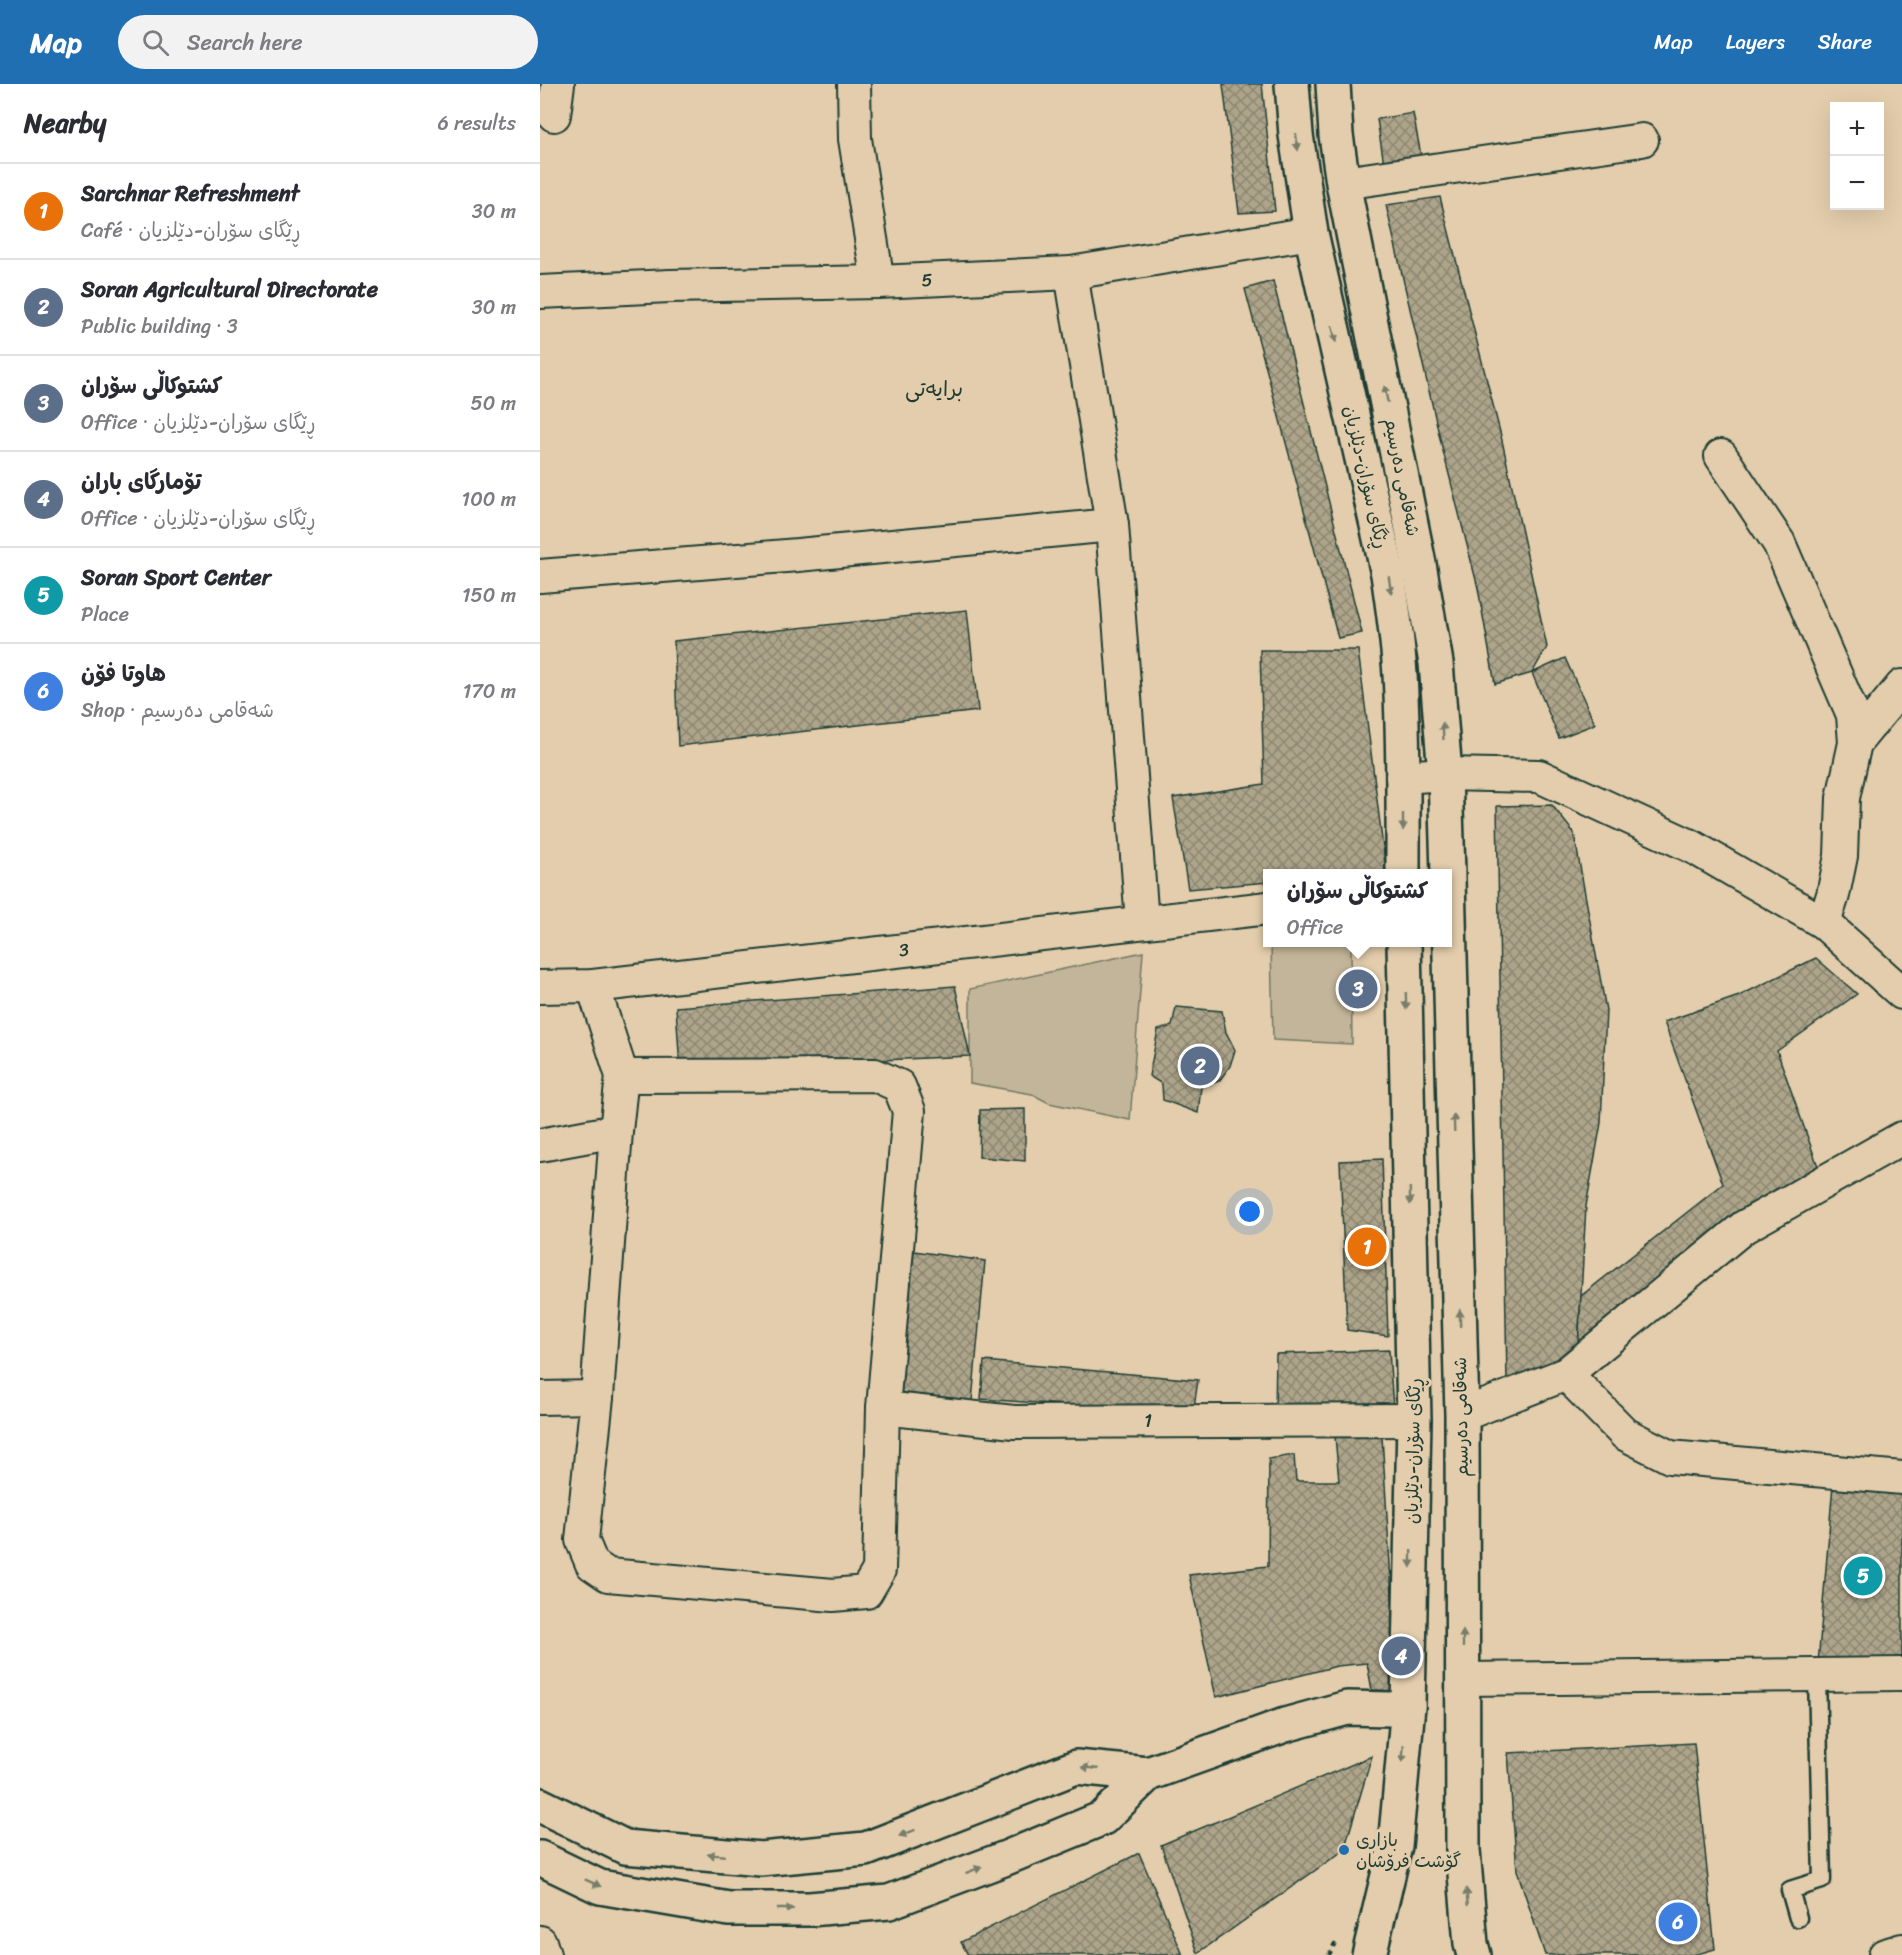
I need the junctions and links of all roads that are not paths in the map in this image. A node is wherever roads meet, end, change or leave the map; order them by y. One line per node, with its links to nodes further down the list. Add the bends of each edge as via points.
1 (558, 84): 5 (street)
2 (854, 84): 10 (street, via 855,139)
3 (1292, 84): 8 (main road, ڕێگای سۆران-دێلزیان, one-way to 8)
4 (1333, 84): 7 (main road, شەقامی دەرسیم)
5 (554, 115)
6 (1642, 140): 7 (street)
7 (1343, 183): 17 (main road, شەقامی دەرسیم, one-way to 7, via 1428,607)
8 (1311, 233): 9 (street, 5); 18 (main road, ڕێگای سۆران-دێلزیان, one-way to 18, via 1388,574 1400,675)
9 (1071, 273): 10 (street, 5); 13 (street)
10 (878, 282): 11 (street, 5, via 670,285)
11 (540, 292)
12 (1721, 456): 16 (street, via 1779,543 1853,715)
13 (1112, 525): 14 (street); 22 (street)
14 (540, 576)
15 (1902, 686): 16 (street)
16 (1855, 743): 23 (street, via 1843,798 1841,856)
17 (1445, 774): 18 (street); 20 (main road, شەقامی دەرسیم); 23 (street, via 1539,776 1693,847)
18 (1402, 777): 19 (main road, ڕێگای سۆران-دێلزیان, one-way to 19)
19 (1403, 869)
20 (1448, 869)
21 (1263, 909): 22 (street, 3)
22 (1142, 922): 26 (street, 3)
23 (1824, 923): 28 (street)
24 (1404, 947): 38 (main road, ڕێگای سۆران-دێلزیان, one-way to 38)
25 (1450, 947): 37 (main road, شەقامی دەرسیم, one-way to 25)
26 (593, 986): 27 (street, 3); 29 (street)
27 (540, 987)
28 (1902, 993)
29 (622, 1076): 30 (street); 36 (street, via 874,1076 899,1086 909,1111)
30 (616, 1131): 32 (street); 34 (street)
31 (1902, 1138): 33 (street, via 1744,1227)
32 (540, 1145)
33 (1566, 1374): 37 (street); 39 (street, via 1625,1434 1670,1457)
34 (597, 1397): 35 (street); 36 (street, via 582,1540 592,1564 608,1575 833,1595 866,1592 879,1570)
35 (540, 1398)
36 (883, 1408): 38 (street, 1, via 1014,1422)
37 (1462, 1415): 42 (main road, شەقامی دەرسیم, one-way to 37)
38 (1414, 1420): 43 (main road, ڕێگای سۆران-دێلزیان, one-way to 43)
39 (1902, 1478)
40 (1902, 1674): 41 (street)
41 (1816, 1677): 42 (street); 47 (lane, via 1822,1880 1790,1890)
42 (1463, 1679): 52 (main road, شەقامی دەرسیم, one-way to 42, via 1463,1850)
43 (1408, 1706): 44 (main road, via 1347,1708 1285,1725); 51 (main road, ڕێگای سۆران-دێلزیان, one-way to 51, via 1395,1846)
44 (1148, 1774): 45 (main road, one-way to 45, via 1076,1767 866,1849 761,1859 625,1847); 46 (main road, one-way to 44, via 600,1887 729,1909 810,1909 889,1902 1103,1818)
45 (540, 1805)
46 (540, 1858)
47 (1798, 1918)
48 (540, 1942): 50 (street)
49 (1902, 1950): 53 (street)
50 (544, 1955)
51 (1369, 1955)
52 (1474, 1955)
53 (1885, 1955)

